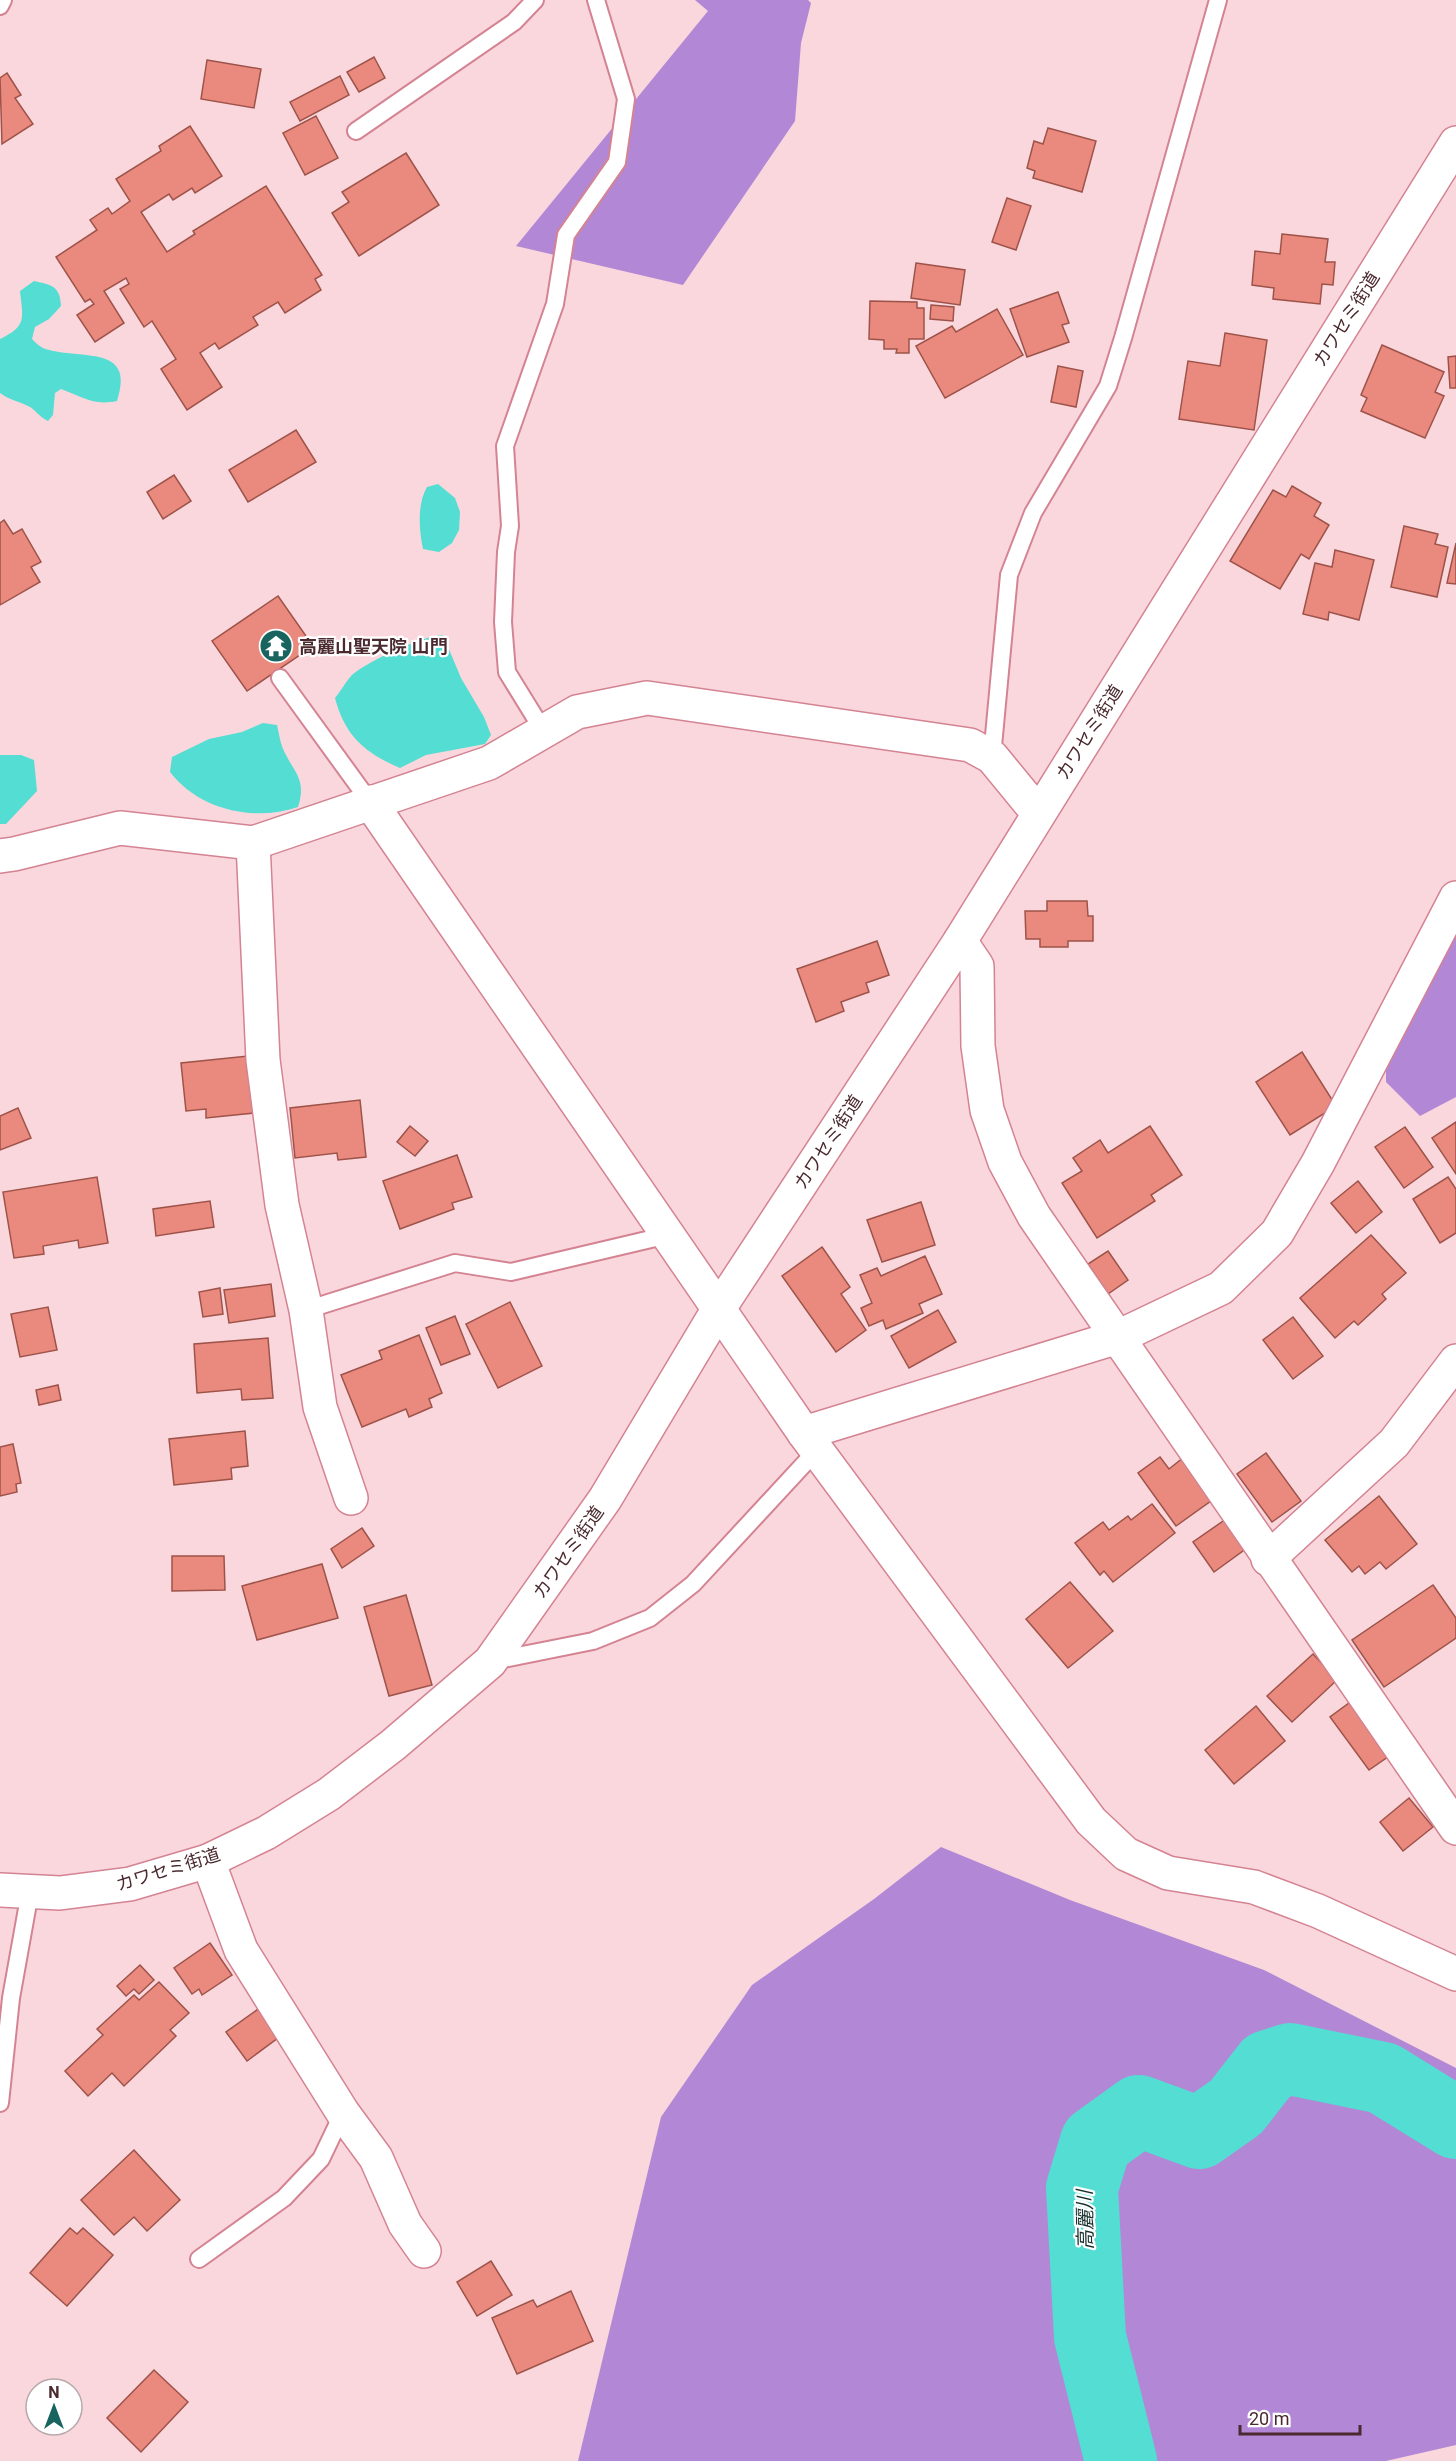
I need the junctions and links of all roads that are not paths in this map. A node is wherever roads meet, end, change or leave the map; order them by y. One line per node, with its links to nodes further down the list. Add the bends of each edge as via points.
1 (3, 0): 5 (lane)
2 (535, 0): 6 (lane, via 514,22)
3 (596, 0): 9 (lane, via 626,99 617,162 566,235 555,304 505,446 510,526 502,622 507,672)
4 (1218, 0): 10 (lane, via 1108,387 1033,513 1009,575)
5 (0, 6)
6 (357, 131)
7 (1456, 143): 12 (street, カワセミ街道)
8 (280, 678): 11 (lane)
9 (544, 732): 10 (street, via 577,712 647,698 970,745); 11 (street, via 489,763)
10 (992, 757): 12 (street)
11 (370, 802): 13 (street); 17 (street)
12 (1038, 813): 16 (street, カワセミ街道)
13 (253, 843): 14 (street, via 120,828); 18 (street, via 263,1060 282,1205)
14 (0, 856)
15 (1456, 898): 20 (street, via 1318,1163 1277,1233 1221,1288)
16 (960, 941): 19 (street, カワセミ街道); 20 (street, via 977,966 978,1047 987,1110 1005,1162 1034,1216)
17 (668, 1234): 18 (lane, via 511,1272 455,1263); 19 (street)
18 (306, 1310): 23 (street, via 320,1407)
19 (718, 1310): 22 (street); 25 (street, カワセミ街道, via 605,1499)
20 (1119, 1337): 22 (street); 24 (street)
21 (1456, 1361): 24 (street, via 1394,1443)
22 (810, 1442): 25 (lane, via 693,1584 650,1618 593,1641); 29 (street, via 1091,1821 1126,1854 1168,1873 1254,1887 1318,1911)
23 (351, 1498)
24 (1268, 1559): 26 (street)
25 (490, 1662): 27 (street, カワセミ街道, via 329,1794 266,1833)
26 (1456, 1828)
27 (208, 1861): 28 (street, カワセミ街道, via 130,1884 60,1893); 31 (street, via 241,1950)
28 (15, 1891): 30 (lane, via 11,1998)
29 (1456, 1974)
30 (0, 2103)
31 (343, 2113): 32 (street, via 376,2158 405,2224); 33 (lane, via 321,2159 284,2198)
32 (424, 2252)
33 (199, 2259)

